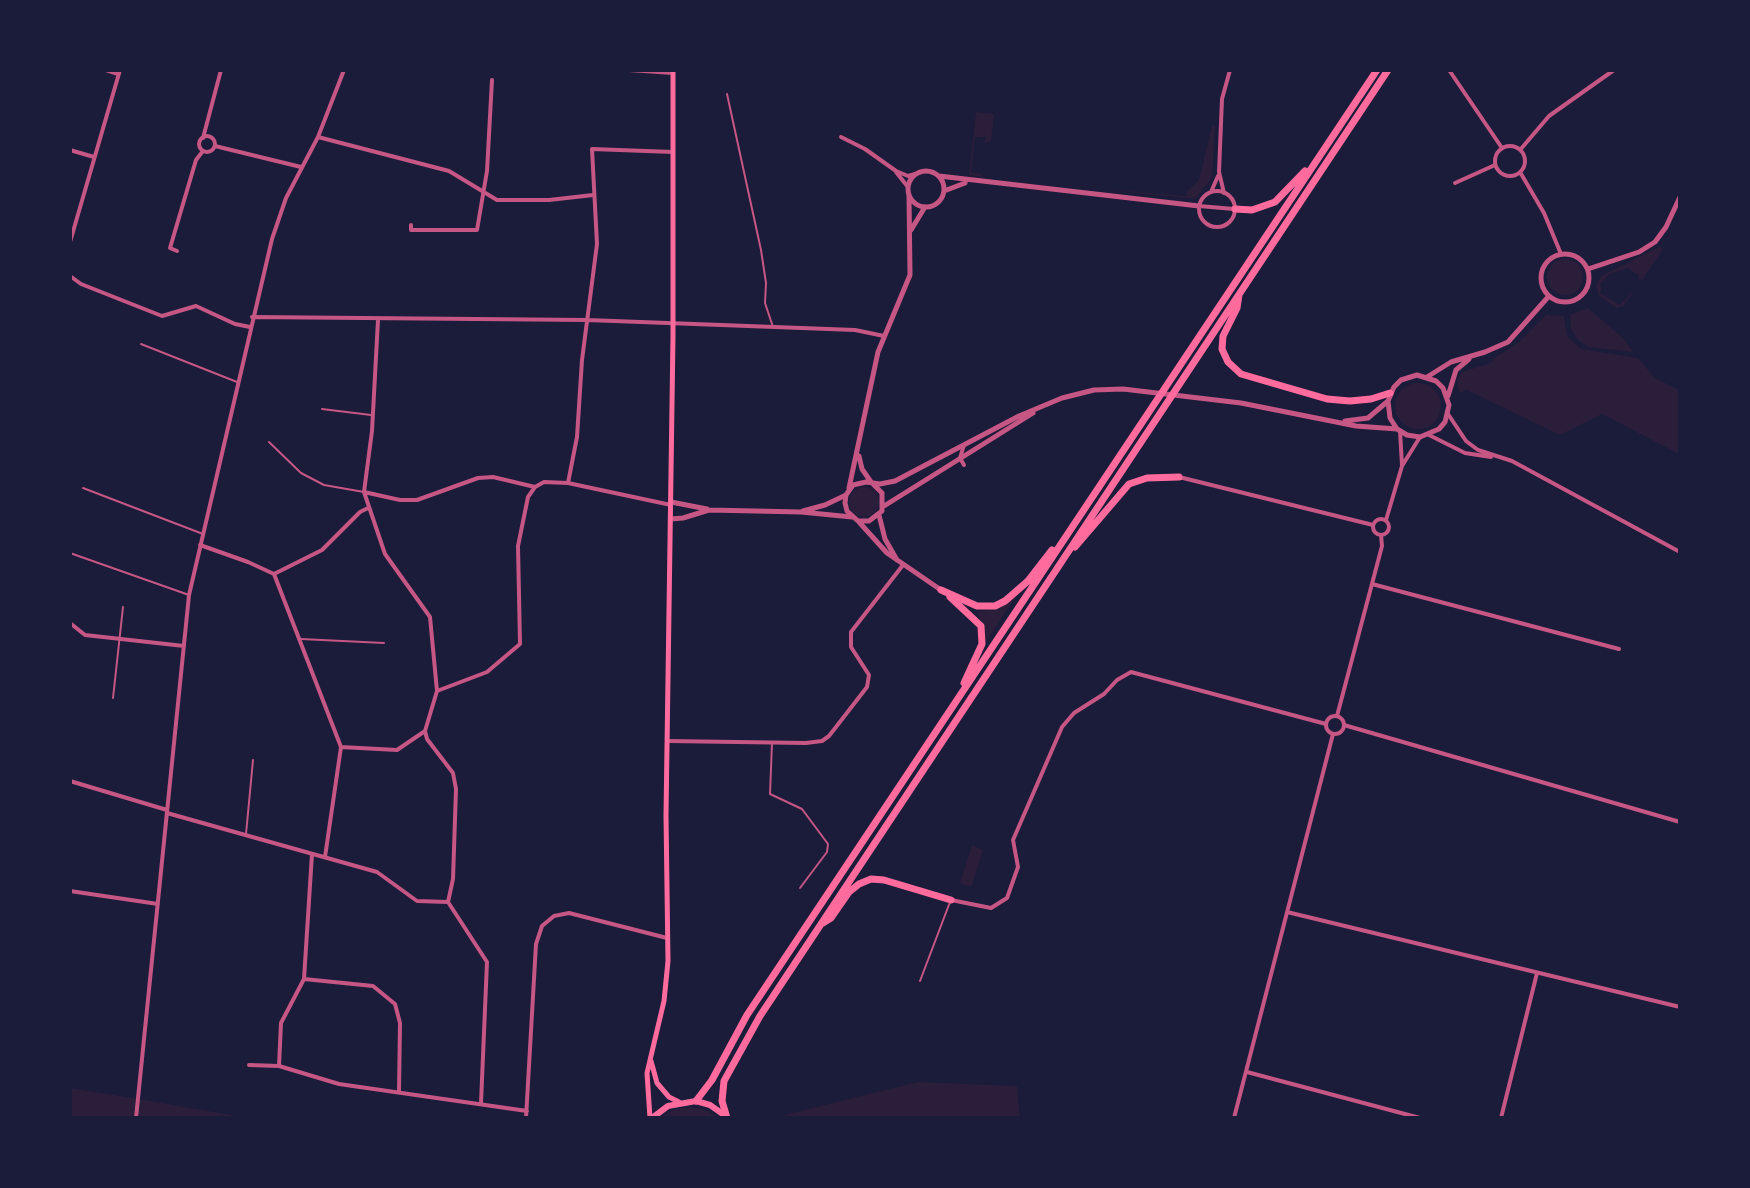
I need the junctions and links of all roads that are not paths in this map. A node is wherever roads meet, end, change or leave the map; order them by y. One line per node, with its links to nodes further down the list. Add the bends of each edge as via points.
1 (106, 70): 10 (street)
2 (221, 70): 16 (street)
3 (344, 70): 14 (street)
4 (630, 70): 11 (street)
5 (1230, 70): 28 (street, via 1222,99)
6 (1377, 70): 17 (highway)
7 (1388, 70): 52 (highway)
8 (1449, 70): 19 (street)
9 (1614, 70): 21 (street, via 1549,116)
10 (119, 72): 24 (street)
11 (673, 72): 23 (main road)
12 (492, 80): 35 (street, via 487,171)
13 (728, 94): 59 (lane, via 761,250 765,303)
14 (318, 137): 26 (street); 35 (street, via 448,171)
15 (840, 137): 27 (street)
16 (203, 138): 18 (street, via 211,137); 22 (street, via 199,144)
17 (1329, 141): 44 (highway, via 1275,202 1252,210); 91 (highway)
18 (215, 146): 22 (street, via 210,152); 26 (street)
19 (1502, 148): 21 (street); 25 (street)
20 (70, 150): 24 (street)
21 (1520, 150): 29 (street, via 1525,161)
22 (203, 151): 48 (street, via 196,160 170,248)
23 (674, 152): 39 (street, via 592,149); 57 (main road)
24 (94, 158): 47 (street)
25 (1495, 165): 29 (street, via 1503,174); 33 (street)
26 (301, 167): 54 (street, via 286,198)
27 (896, 171): 30 (street, via 908,176); 34 (street)
28 (1219, 172): 37 (street); 38 (street)
29 (1520, 172): 49 (street, via 1544,213)
30 (915, 174): 31 (street, via 925,171); 34 (street)
31 (939, 176): 32 (street); 36 (street)
32 (970, 182): 36 (street); 43 (street)
33 (1455, 183)
34 (908, 187): 40 (street)
35 (482, 190): 39 (street, via 497,200); 45 (street, via 477,230 411,230)
36 (944, 191): 42 (street, via 940,201)
37 (1211, 192): 38 (street); 43 (street)
38 (1224, 193): 44 (street, via 1232,199)
39 (593, 195): 56 (street, via 597,244)
40 (909, 196): 42 (street); 46 (street)
41 (1680, 197): 50 (street, via 1655,242 1639,252)
42 (925, 207): 46 (street)
43 (1199, 207): 44 (street); 44 (street, via 1203,221 1217,227 1232,220)
44 (1235, 209)
45 (411, 225)
46 (910, 234): 60 (street, via 910,275)
47 (70, 242)
48 (177, 251)
49 (1561, 254): 50 (street, via 1575,256); 53 (street, via 1549,259 1543,268 1542,285)
50 (1588, 269): 53 (street, via 1588,284 1577,299 1559,302)
51 (70, 276): 58 (street, via 162,316 196,306 234,324)
52 (1239, 293): 65 (highway, via 1222,349 1228,362 1242,374 1327,399 1371,399); 111 (highway)
53 (1549, 296): 62 (street, via 1508,342)
54 (252, 317): 55 (street); 58 (street)
55 (378, 320): 56 (street); 71 (street)
56 (587, 320): 57 (street); 85 (street, via 577,437)
57 (673, 325): 59 (street); 92 (main road)
58 (250, 327): 64 (street)
59 (772, 327): 60 (street, via 855,330)
60 (885, 336): 78 (street, via 871,377)
61 (141, 344): 64 (lane)
62 (1476, 355): 63 (street, via 1451,362); 66 (street, via 1456,370)
63 (1427, 377): 65 (street, via 1408,377); 66 (street, via 1436,381)
64 (237, 382): 103 (street)
65 (1390, 393): 67 (street)
66 (1448, 396): 70 (street)
67 (1388, 401): 72 (street, via 1368,418); 73 (street, via 1390,418)
68 (1046, 404): 72 (street, via 1094,390 1137,391 1251,404); 77 (street); 79 (street)
69 (322, 409): 71 (lane)
70 (1449, 414): 74 (street); 80 (street, via 1466,441)
71 (371, 415): 89 (street)
72 (1337, 421): 73 (street)
73 (1398, 429): 75 (street); 83 (street)
74 (1430, 435): 75 (street); 80 (street, via 1465,453)
75 (1420, 437): 83 (street)
76 (268, 442): 89 (lane, via 301,473 324,485)
77 (964, 445): 79 (street); 81 (street); 86 (street, via 895,481)
78 (859, 450): 86 (street, via 862,469); 90 (street)
79 (968, 453): 81 (street)
80 (1498, 457): 106 (street)
81 (960, 458): 82 (street); 93 (street)
82 (964, 465)
83 (1402, 466): 100 (street)
84 (1179, 477): 102 (street); 111 (highway, via 1154,477 1129,484)
85 (568, 483): 87 (street, via 544,482); 92 (street)
86 (873, 484): 90 (street, via 859,483); 93 (street, via 882,493)
87 (535, 486): 89 (street, via 493,477 478,478 417,500); 122 (street, via 528,497 518,546 520,644 487,672)
88 (83, 488): 103 (lane)
89 (364, 492): 94 (street)
90 (847, 492): 96 (street, via 825,506); 98 (street, via 847,511)
91 (1093, 497): 113 (highway, via 1028,581 1005,601 986,608); 124 (highway)
92 (671, 503): 95 (street); 99 (main road)
93 (884, 506): 97 (street)
94 (368, 508): 110 (street, via 322,550); 122 (street, via 385,554 430,616)
95 (709, 510): 96 (street); 99 (street)
96 (801, 512): 98 (street)
97 (879, 515): 101 (street, via 869,521); 108 (street, via 885,539)
98 (852, 517): 101 (street)
99 (671, 519): 130 (main road)
100 (1386, 520): 102 (street); 104 (street, via 1389,529)
101 (858, 521): 108 (street)
102 (1373, 525): 104 (street)
103 (202, 534): 105 (street)
104 (1381, 536): 112 (street)
105 (200, 545): 110 (street); 114 (street)
106 (1680, 552)
107 (70, 553): 114 (lane)
108 (897, 561): 109 (street)
109 (903, 565): 113 (street); 131 (street, via 851,632 851,647 869,675 861,696 822,741)
110 (274, 574): 117 (street)
111 (1052, 574): 146 (highway)
112 (1372, 584): 121 (street); 125 (street)
113 (941, 590): 124 (highway, via 976,620 982,633 978,655)
114 (189, 595): 120 (street)
115 (123, 607): 118 (lane)
116 (70, 623): 118 (street, via 85,635)
117 (301, 639): 119 (lane); 132 (street)
118 (121, 640): 120 (street); 123 (lane)
119 (384, 643)
120 (184, 646): 135 (street)
121 (1619, 649)
122 (437, 691): 128 (street)
123 (113, 698)
124 (958, 698): 157 (highway, via 747,1015 712,1080)
125 (1337, 716): 126 (street); 127 (street)
126 (1326, 724): 129 (street); 142 (street, via 1131,672 1074,713 1062,727 1013,840 1018,867 1007,898 991,908)
127 (1344, 725): 129 (street, via 1339,733); 136 (street)
128 (425, 731): 132 (street, via 397,750); 143 (street, via 453,773 456,789 453,879)
129 (1333, 734): 145 (street)
130 (668, 741): 131 (street); 147 (main road)
131 (772, 743): 140 (lane, via 770,794 801,809 828,844 827,852)
132 (340, 747): 139 (street)
133 (253, 760): 137 (lane)
134 (70, 781): 135 (street)
135 (167, 811): 137 (street); 144 (street)
136 (1680, 822)
137 (246, 834): 138 (street)
138 (312, 854): 139 (street); 149 (street)
139 (325, 857): 143 (street, via 377,872 417,902)
140 (800, 888)
141 (70, 891): 144 (street)
142 (951, 900): 146 (highway, via 871,879 849,892 831,918); 150 (lane)
143 (448, 902): 159 (street, via 487,962)
144 (158, 904): 161 (street)
145 (1287, 912): 148 (street); 155 (street)
146 (818, 926): 164 (highway, via 729,1068 722,1092)
147 (668, 938): 152 (main road, via 664,1001); 160 (street, via 569,913 547,920 536,944)
148 (1537, 973): 151 (street); 167 (street)
149 (304, 979): 154 (street, via 281,1023); 156 (street, via 373,986 395,1004 400,1023)
150 (920, 981)
151 (1680, 1007)
152 (651, 1059): 158 (main road, via 657,1083); 163 (main road, via 647,1073)
153 (249, 1065): 154 (street)
154 (279, 1066): 156 (street, via 339,1084)
155 (1247, 1072): 165 (street); 166 (street)
156 (399, 1091): 159 (street)
157 (696, 1101): 158 (main road); 164 (main road, via 710,1105)
158 (679, 1102): 163 (main road)
159 (482, 1103): 160 (street)
160 (527, 1111): 162 (street)
161 (136, 1118)
162 (526, 1118)
163 (651, 1118)
164 (727, 1118)
165 (1234, 1118)
166 (1420, 1118)
167 (1501, 1118)

